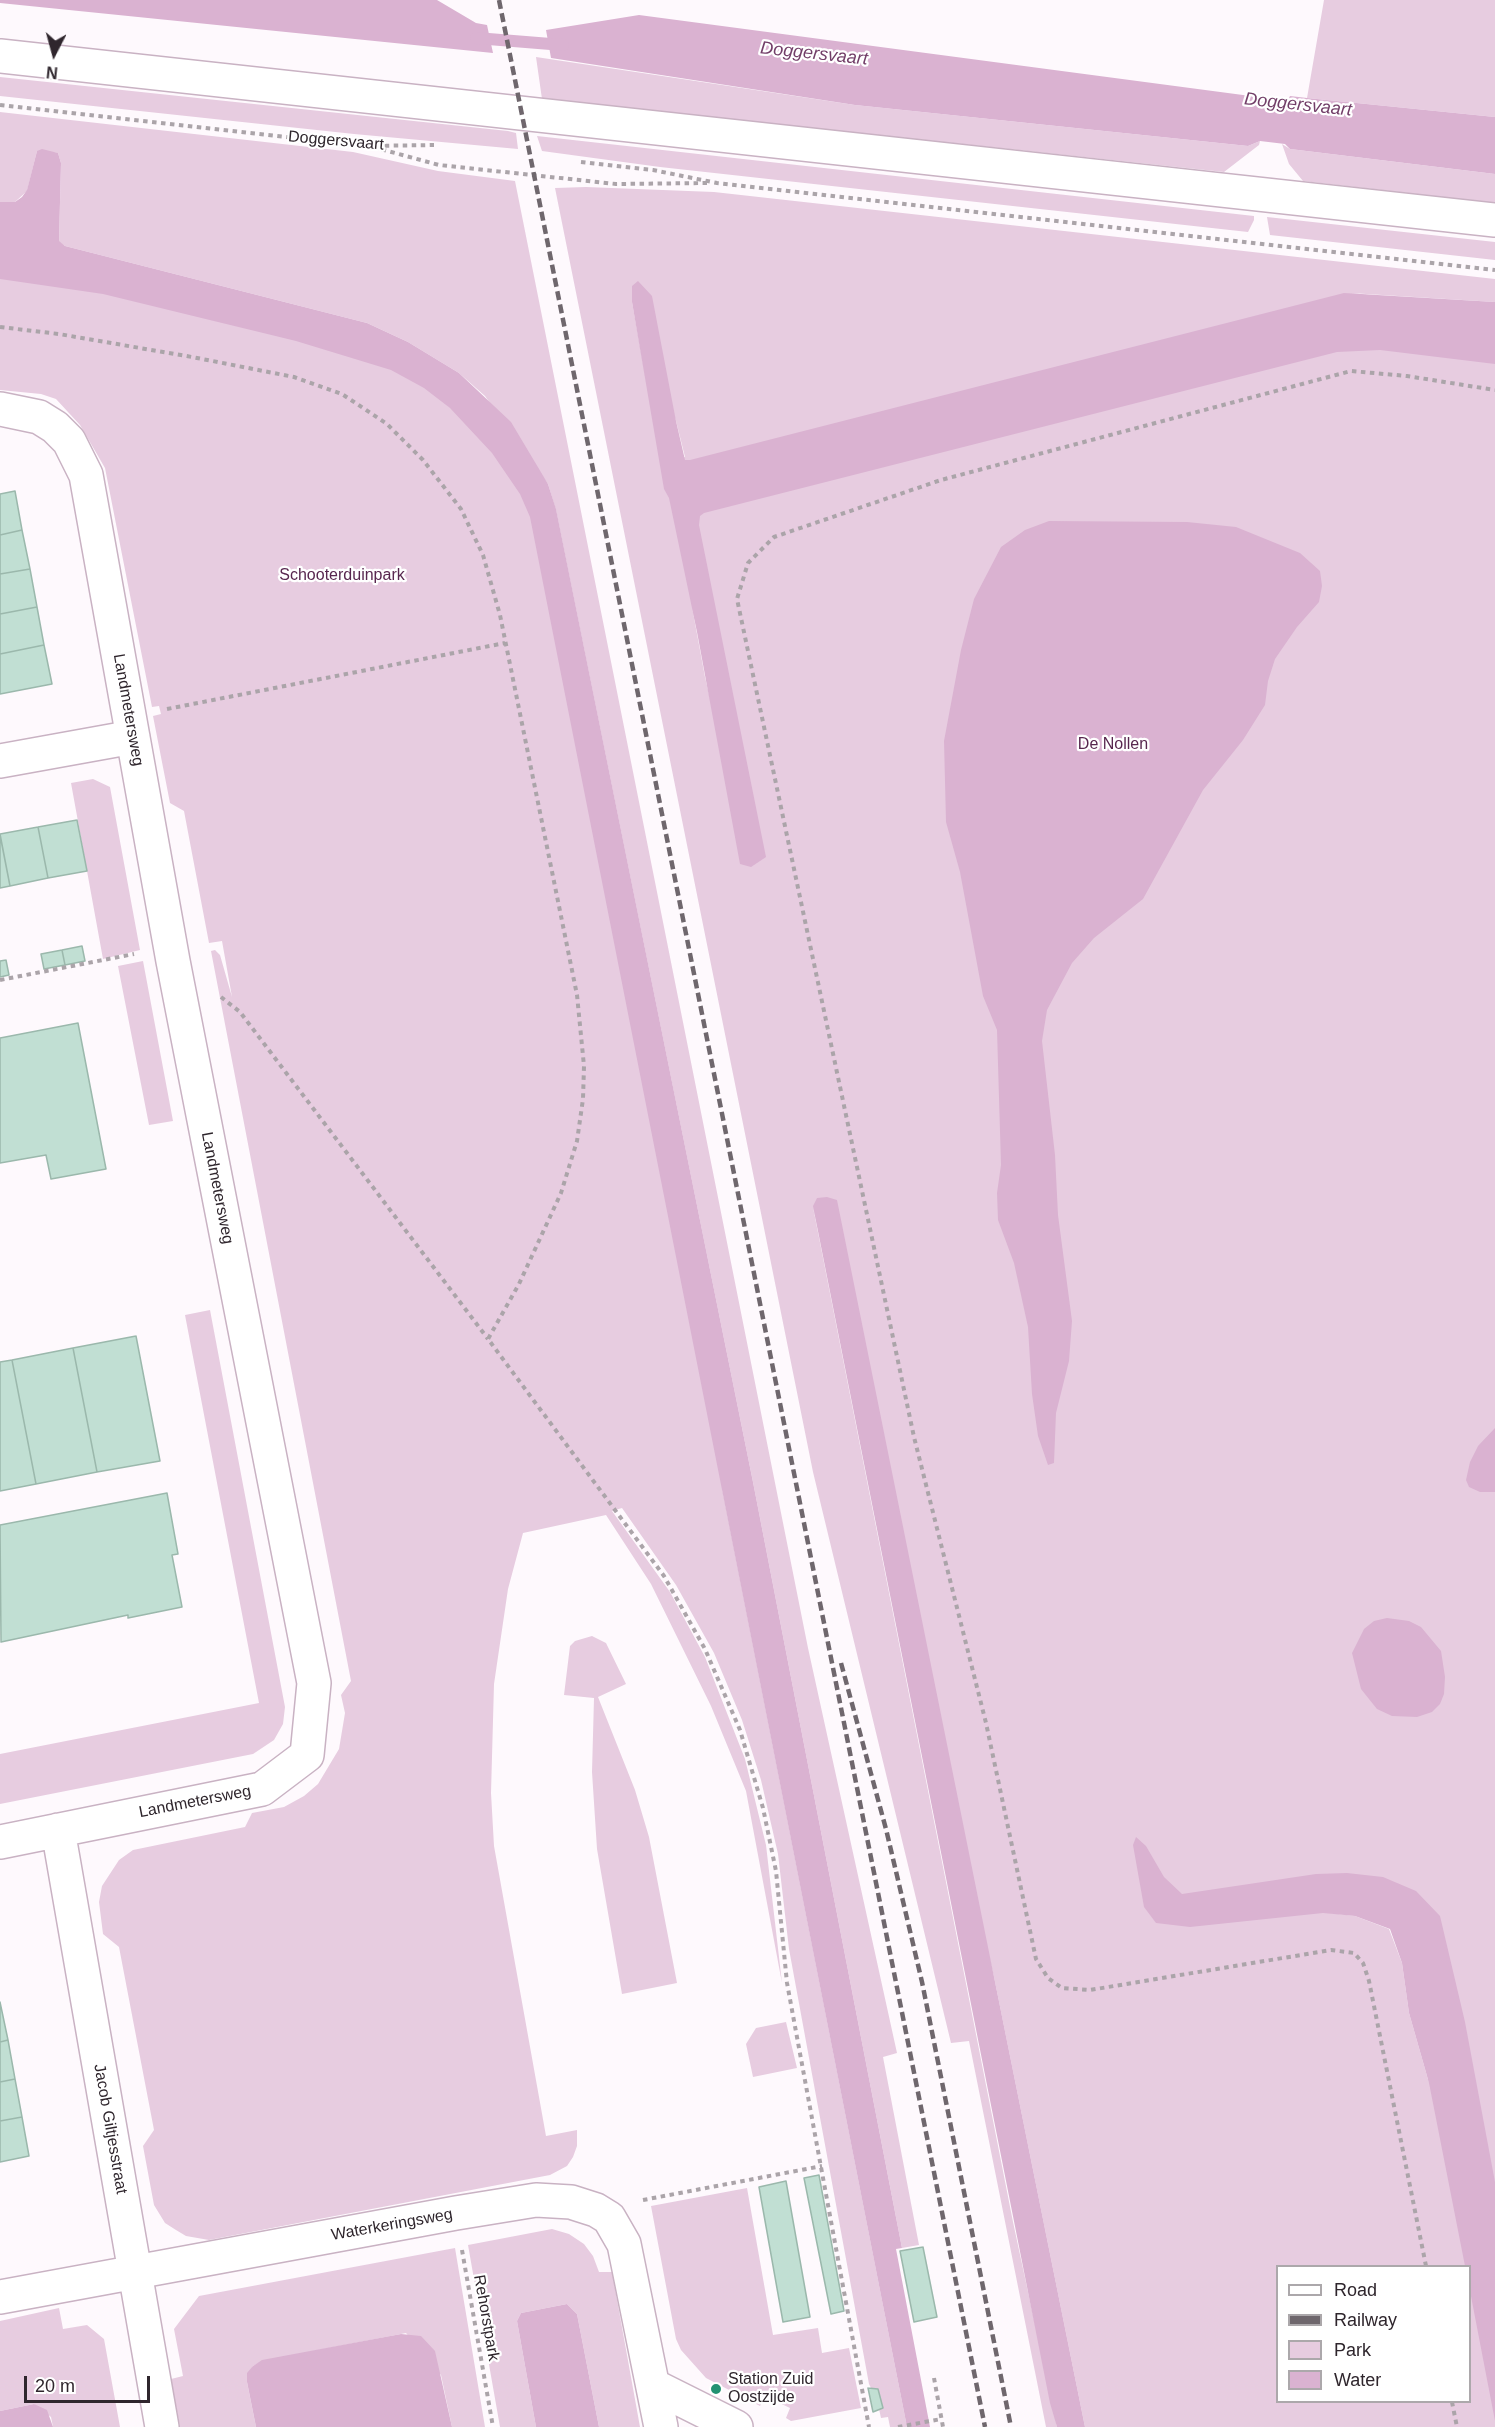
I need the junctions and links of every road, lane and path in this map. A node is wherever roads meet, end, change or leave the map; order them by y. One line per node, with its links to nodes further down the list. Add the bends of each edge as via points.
1 (0, 56): 7 (street)
2 (0, 105): 4 (path, Doggersvaart)
3 (436, 145): 4 (path, Doggersvaart)
4 (369, 146): 6 (path, via 450,166 616,184)
5 (575, 161): 6 (path, via 653,170)
6 (717, 183): 8 (path)
7 (1495, 220)
8 (1495, 270)
9 (0, 327): 12 (path, via 133,346 294,377 342,394 363,407 403,439 442,482 460,509 483,555)
10 (1495, 390): 23 (path, via 1351,371 941,480 774,537 748,563 737,599 911,1426 986,1723 1036,1959 1048,1978 1062,1988 1090,1990 1331,1950 1354,1953 1363,1963 1369,1981)
11 (0, 409): 13 (street, Landmetersweg, via 39,417 55,427 69,441 87,475)
12 (505, 643): 13 (path, via 156,711); 17 (path, via 577,995 584,1066 577,1141 561,1193 519,1284)
13 (133, 737): 14 (street); 15 (street, Landmetersweg)
14 (0, 761)
15 (173, 961): 16 (path, via 144,952); 17 (path, via 240,1012); 18 (street, Landmetersweg, via 314,1683 307,1755 262,1789)
16 (0, 980)
17 (488, 1339): 20 (path, via 664,1576 725,1690 754,1775 776,1871 787,1983)
18 (58, 1830): 19 (street, Landmetersweg); 24 (street, Jacob Giltjesstraat)
19 (0, 1842)
20 (822, 2166): 21 (path); 34 (path)
21 (596, 2210): 22 (street, Waterkeringsweg, via 571,2202 536,2200); 27 (street, Waterkeringsweg, via 609,2218 624,2244)
22 (456, 2213): 24 (street, Waterkeringsweg); 31 (path, Rehorstpark)
23 (1426, 2265)
24 (134, 2273): 25 (street, Waterkeringsweg); 30 (street, Jacob Giltjesstraat)
25 (0, 2297)
26 (934, 2378): 29 (path)
27 (654, 2386): 32 (street, Waterkeringsweg); 33 (street)
28 (1452, 2403): 37 (path)
29 (941, 2419): 35 (path); 36 (path)
30 (162, 2427)
31 (493, 2427)
32 (661, 2427)
33 (736, 2427)
34 (869, 2427)
35 (898, 2427)
36 (943, 2427)
37 (1457, 2427)

